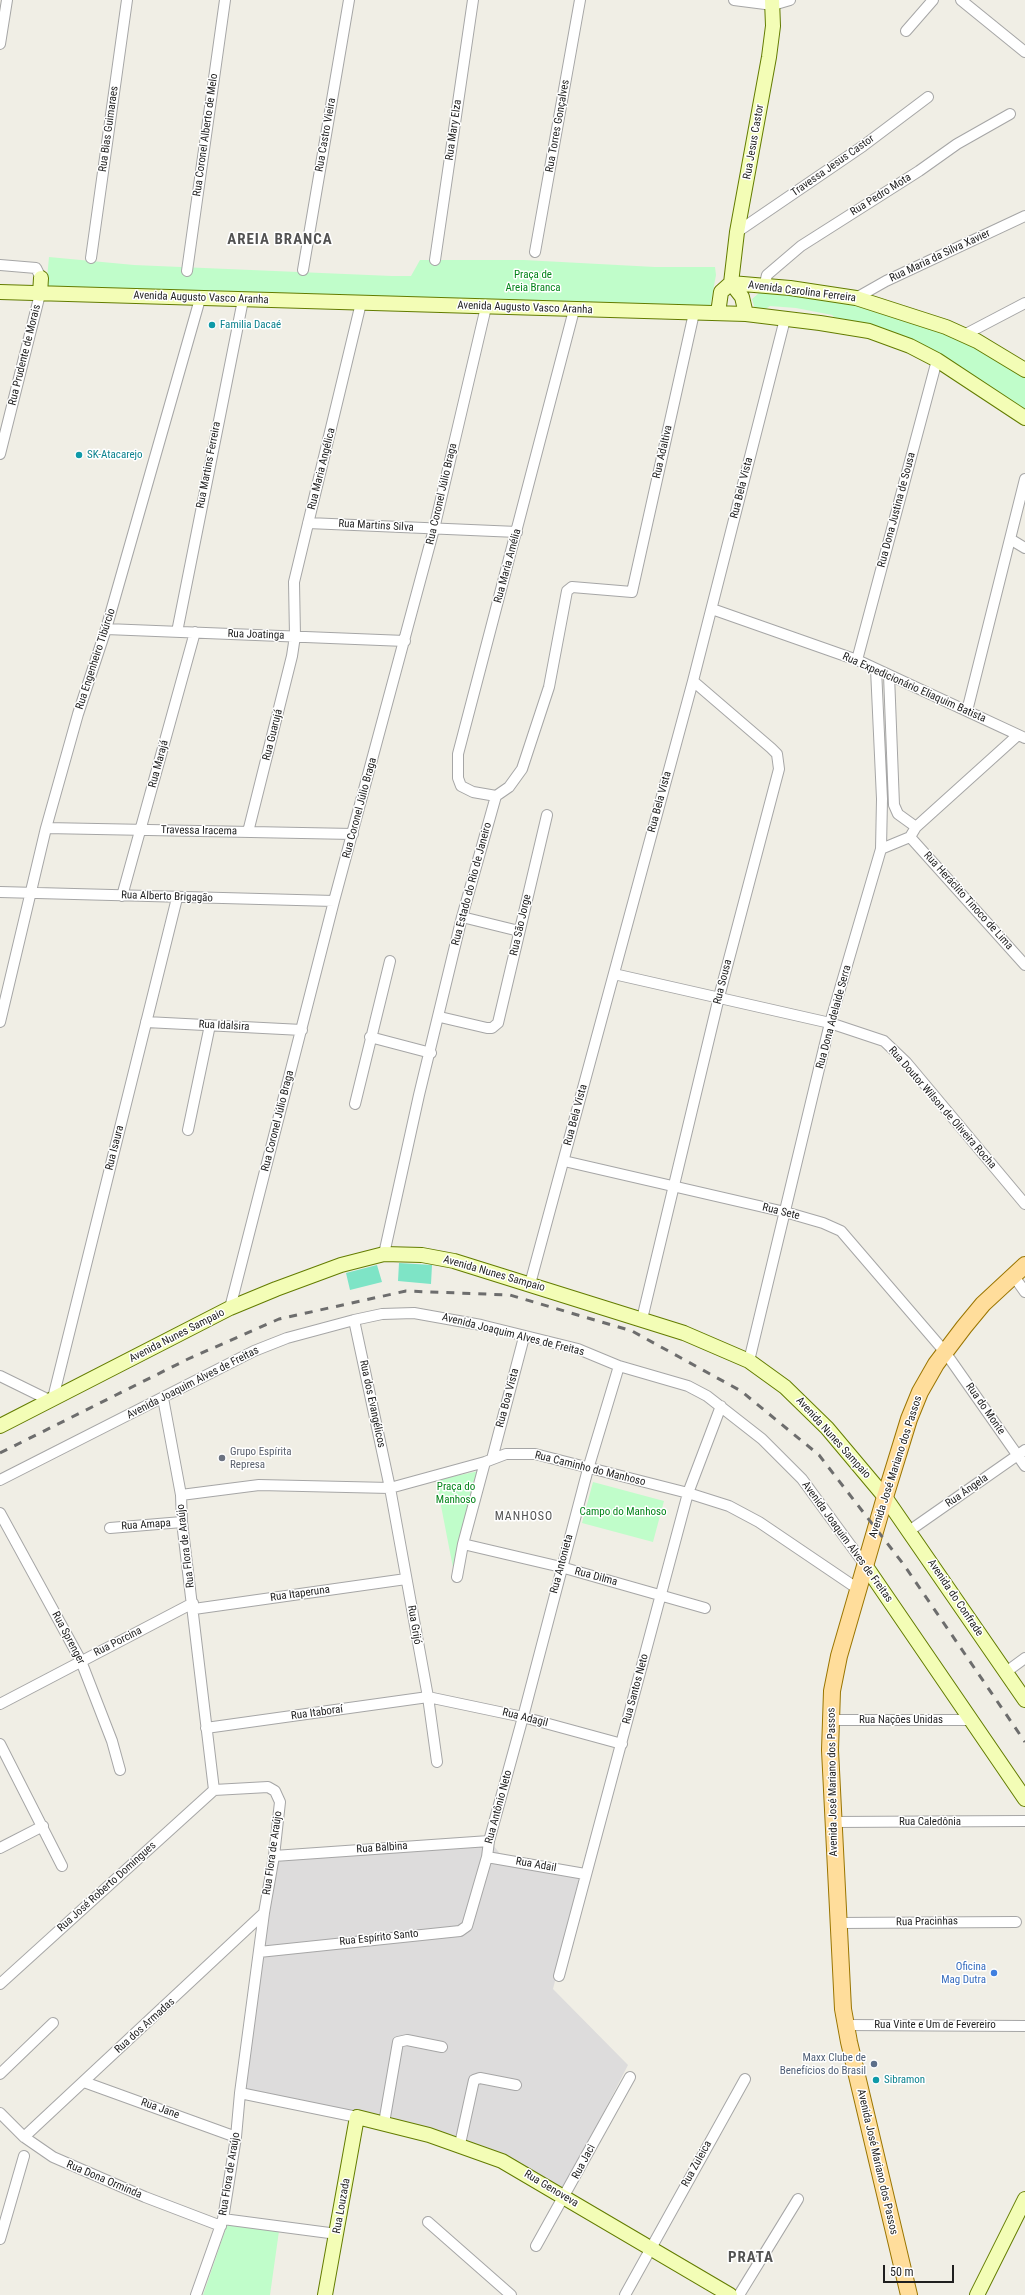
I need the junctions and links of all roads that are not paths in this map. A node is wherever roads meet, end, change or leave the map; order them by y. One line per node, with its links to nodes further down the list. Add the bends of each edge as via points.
1 (7, 0): 13 (street)
2 (127, 0): 20 (street, Rua Bias Guimaraes)
3 (225, 0): 24 (street, Rua Coronel Alberto de Melo)
4 (348, 0): 23 (street, Rua Castro Vieira)
5 (473, 0): 21 (street, Rua Mary Elza)
6 (580, 0): 19 (street, Rua Torres Gonçalves)
7 (734, 0): 11 (street)
8 (790, 0): 11 (street)
9 (932, 0): 12 (street)
10 (961, 0): 14 (street)
11 (773, 3): 18 (street, Rua Jesus Castor, via 769,57)
12 (906, 31)
13 (0, 44)
14 (1025, 52)
15 (928, 98): 18 (street, Travessa Jesus Castor)
16 (1010, 114): 27 (street, Rua Pedro Mota, via 957,144 801,246 767,275)
17 (1025, 216): 30 (street, Rua Maria da Silva Xavier, via 886,281)
18 (737, 232): 26 (street, Rua Jesus Castor)
19 (536, 252)
20 (91, 258)
21 (435, 260)
22 (0, 265): 25 (street, via 36,268)
23 (303, 270)
24 (187, 271)
25 (41, 278): 29 (street, Rua Prudente de Morais)
26 (731, 283): 27 (street, Avenida Carolina Ferreira); 38 (street, Rua Jesus Castor, via 721,292); 39 (street, via 742,297)
27 (764, 287): 30 (street, Avenida Carolina Ferreira)
28 (0, 292): 29 (street, Avenida Augusto Vasco Aranha)
29 (40, 294): 31 (street, Avenida Augusto Vasco Aranha); 45 (street, Rua Prudente de Morais)
30 (856, 298): 41 (street, Avenida Carolina Ferreira)
31 (200, 299): 32 (street, Avenida Augusto Vasco Aranha); 53 (street, Rua Engenheiro Tibúrcio)
32 (243, 300): 33 (street, Avenida Augusto Vasco Aranha); 54 (street, Rua Martins Ferreira)
33 (361, 303): 35 (street, Avenida Augusto Vasco Aranha); 47 (street, Rua Maria Angélica)
34 (1025, 304): 41 (street)
35 (486, 307): 36 (street, Avenida Augusto Vasco Aranha); 48 (street, Rua Coronel Júlio Braga)
36 (574, 310): 37 (street, Avenida Augusto Vasco Aranha); 49 (street, Rua Maria Amélia)
37 (694, 313): 38 (street, Avenida Augusto Vasco Aranha); 64 (street, Rua Adaltiva, via 632,592 572,587 567,591 549,687 522,769 509,787)
38 (718, 313): 39 (street, Avenida Augusto Vasco Aranha)
39 (746, 314): 40 (street, Avenida Augusto Vasco Aranha)
40 (785, 319): 42 (street, Avenida Augusto Vasco Aranha, via 869,331 910,346); 52 (street, Rua Bela Vista)
41 (964, 334): 43 (street, Avenida Carolina Ferreira)
42 (936, 360): 44 (street, Avenida Augusto Vasco Aranha); 58 (street, Rua Dona Justina de Sousa)
43 (1025, 370)
44 (1025, 418)
45 (0, 454)
46 (1025, 479): 50 (street)
47 (308, 523): 48 (street, Rua Martins Silva); 56 (street, Rua Maria Angélica, via 294,582)
48 (434, 529): 49 (street, Rua Martins Silva); 57 (street, Rua Coronel Júlio Braga)
49 (517, 532): 64 (street, Rua Maria Amélia, via 458,754 458,778 461,786 473,792)
50 (1010, 539): 51 (street); 62 (street)
51 (1025, 548)
52 (712, 609): 58 (street, Rua Expedicionário Eliaquim Batista); 61 (street, Rua Bela Vista)
53 (106, 629): 54 (street, Rua Joatinga); 67 (street, Rua Engenheiro Tibúrcio, via 78,714)
54 (177, 632): 55 (street, Rua Joatinga)
55 (195, 632): 56 (street, Rua Joatinga); 68 (street, Rua Marajá)
56 (295, 636): 57 (street, Rua Joatinga); 69 (street, Rua Guarujá, via 288,674)
57 (405, 641): 70 (street, Rua Coronel Júlio Braga)
58 (857, 660): 59 (street, Rua Expedicionário Eliaquim Batista)
59 (876, 669): 60 (street, Rua Expedicionário Eliaquim Batista); 72 (street, via 882,799)
60 (889, 675): 62 (street, Rua Expedicionário Eliaquim Batista); 66 (street, via 894,805 898,814)
61 (693, 681): 82 (street, Rua Bela Vista); 83 (street, Rua Sousa, via 771,748 777,754 779,766)
62 (966, 711): 63 (street, Rua Expedicionário Eliaquim Batista)
63 (1021, 736): 66 (street)
64 (496, 796): 78 (street, Rua Estado do Rio de Janeiro)
65 (547, 815): 79 (street, Rua São Jorge)
66 (916, 827): 71 (street)
67 (46, 828): 68 (street, Travessa Iracema); 74 (street, Rua Engenheiro Tibúrcio)
68 (140, 830): 69 (street, Travessa Iracema); 75 (street, Rua Marajá)
69 (248, 832): 70 (street, Travessa Iracema)
70 (353, 834): 77 (street, Rua Coronel Júlio Braga)
71 (910, 837): 72 (street); 81 (street, Rua Heráclito Tinoco de Lima)
72 (881, 849): 87 (street, Rua Dona Adelaide Serra)
73 (0, 892): 74 (street, Rua Alberto Brigagão)
74 (30, 894): 75 (street, Rua Alberto Brigagão); 85 (street, Rua Engenheiro Tibúrcio)
75 (122, 896): 76 (street, Rua Alberto Brigagão)
76 (176, 898): 77 (street, Rua Alberto Brigagão); 86 (street, Rua Isaura)
77 (334, 901): 89 (street, Rua Coronel Júlio Braga)
78 (462, 917): 79 (street); 84 (street, Rua Estado do Rio de Janeiro)
79 (519, 931): 84 (street, Rua São Jorge, via 500,1018 495,1026 487,1028)
80 (390, 961): 90 (street)
81 (1025, 965)
82 (614, 974): 83 (street, Rua Doutor Wilson de Oliveira Rocha); 94 (street, Rua Bela Vista)
83 (719, 997): 87 (street, Rua Doutor Wilson de Oliveira Rocha); 95 (street, Rua Sousa)
84 (440, 1017): 91 (street, Rua Estado do Rio de Janeiro)
85 (0, 1022)
86 (146, 1022): 88 (street, Rua Idalsira); 112 (street, Rua Isaura)
87 (830, 1023): 96 (street, Rua Doutor Wilson de Oliveira Rocha, via 871,1035 891,1047); 97 (street, Rua Dona Adelaide Serra)
88 (210, 1025): 89 (street, Rua Idalsira); 93 (street)
89 (302, 1030): 103 (street, Rua Coronel Júlio Braga)
90 (370, 1038): 91 (street); 92 (street)
91 (431, 1053): 98 (street, Rua Estado do Rio de Janeiro, via 419,1095)
92 (355, 1104)
93 (188, 1130)
94 (564, 1161): 95 (street, Rua Sete); 101 (street, Rua Bela Vista)
95 (674, 1186): 97 (street, Rua Sete); 104 (street, Rua Sousa)
96 (1025, 1204)
97 (785, 1212): 107 (street, Rua Sete, via 841,1231); 108 (street, Rua Dona Adelaide Serra)
98 (384, 1254): 101 (street, Avenida Nunes Sampaio, via 454,1261); 103 (street, Avenida Nunes Sampaio, via 340,1265)
99 (1025, 1265): 100 (main road, Avenida José Mariano dos Passos)
100 (1013, 1275): 102 (street); 107 (main road, Avenida José Mariano dos Passos, via 983,1304)
101 (530, 1284): 104 (street, Avenida Nunes Sampaio)
102 (1025, 1292)
103 (230, 1308): 112 (street, Avenida Nunes Sampaio)
104 (642, 1319): 108 (street, Avenida Nunes Sampaio, via 690,1335)
105 (354, 1320): 106 (street, Avenida Joaquim Alves de Freitas, via 382,1314 414,1313 459,1320); 111 (street, Avenida Joaquim Alves de Freitas, via 287,1338 254,1351); 120 (street, Rua dos Evangélicos)
106 (524, 1337): 109 (street, Avenida Joaquim Alves de Freitas, via 578,1350); 116 (street, Rua Boa Vista)
107 (945, 1352): 115 (street, Rua do Monte); 123 (main road, Avenida José Mariano dos Passos, via 927,1379 914,1406)
108 (749, 1361): 123 (street, Avenida Nunes Sampaio, via 785,1387 813,1413)
109 (619, 1366): 113 (street, Avenida Joaquim Alves de Freitas, via 688,1386); 118 (street, Rua Antonieta)
110 (0, 1376): 112 (street)
111 (163, 1398): 119 (street, Avenida Joaquim Alves de Freitas); 122 (street, Rua Flora de Araújo)
112 (51, 1399): 114 (street, Avenida Nunes Sampaio)
113 (721, 1406): 121 (street, Rua Santos Neto); 129 (street, Avenida Joaquim Alves de Freitas, via 762,1439 802,1479)
114 (0, 1426)
115 (1021, 1453): 117 (street, Rua do Monte); 127 (street, Rua Ângela)
116 (488, 1461): 118 (street, Rua Caminho do Manhoso, via 506,1454 525,1453 549,1457); 120 (street, Rua Caminho do Manhoso); 128 (street, Rua Boa Vista)
117 (1025, 1466)
118 (588, 1469): 121 (street, Rua Caminho do Manhoso); 130 (street, Rua Antonieta)
119 (0, 1480)
120 (390, 1488): 122 (street, Rua Caminho do Manhoso, via 259,1485); 132 (street, Rua Grijó)
121 (688, 1493): 133 (street, Rua Caminho do Manhoso, via 745,1514); 134 (street, Rua Santos Neto)
122 (181, 1495): 125 (street, Rua Flora de Araújo)
123 (885, 1497): 127 (street, Avenida do Confrade); 129 (main road, Avenida José Mariano dos Passos)
124 (0, 1513): 138 (street, Rua Sprenger)
125 (182, 1522): 126 (street, Rua Amapa); 135 (street, Rua Flora de Araújo)
126 (110, 1528)
127 (910, 1531): 139 (street, Avenida do Confrade)
128 (464, 1544): 130 (street, Rua Dilma); 131 (street, Rua Boa Vista)
129 (865, 1564): 133 (main road, Avenida José Mariano dos Passos); 145 (street, Avenida Joaquim Alves de Freitas)
130 (561, 1567): 134 (street, Rua Dilma); 143 (street, Rua Antonieta)
131 (457, 1577)
132 (406, 1579): 135 (street, Rua Itaperuna); 140 (street, Rua Grijó)
133 (858, 1589): 144 (main road, Avenida José Mariano dos Passos, via 836,1673)
134 (661, 1595): 136 (street, Rua Dilma); 148 (street, Rua Santos Neto)
135 (193, 1606): 138 (street, Rua Porcina); 146 (street, Rua Flora de Araújo)
136 (705, 1608)
137 (1025, 1658): 139 (street)
138 (81, 1661): 142 (street, Rua Porcina); 150 (street, Rua Sprenger, via 110,1734)
139 (1006, 1672): 141 (street, Avenida do Confrade)
140 (428, 1697): 143 (street, Rua Adagil); 146 (street, Rua Itaboraí); 149 (street, Rua Grijó)
141 (1025, 1700)
142 (0, 1704)
143 (523, 1717): 148 (street, Rua Adagil); 156 (street, Rua Antônio Neto)
144 (830, 1720): 145 (street, Rua Nações Unidas); 154 (main road, Avenida José Mariano dos Passos)
145 (972, 1720): 152 (street, Avenida Joaquim Alves de Freitas)
146 (206, 1728): 151 (street, Rua Flora de Araújo)
147 (0, 1744): 155 (street)
148 (622, 1744): 161 (street, Rua Santos Neto)
149 (437, 1762)
150 (120, 1770)
151 (214, 1790): 158 (street, Rua Flora de Araújo, via 262,1786 275,1790 280,1802); 168 (street, Rua José Roberto Domingues)
152 (1025, 1799)
153 (1025, 1821): 154 (street, Rua Caledônia)
154 (834, 1822): 165 (main road, Avenida José Mariano dos Passos)
155 (43, 1826): 157 (street); 160 (street)
156 (489, 1841): 158 (street, Rua Balbina); 159 (street, Rua Antônio Neto)
157 (0, 1848)
158 (274, 1856): 163 (street, Rua Flora de Araújo)
159 (488, 1857): 161 (street, Rua Adail); 162 (street, Rua Antônio Neto)
160 (62, 1866)
161 (585, 1874): 167 (street, Rua Santos Neto)
162 (474, 1896): 166 (street, Rua Espírito Santo, via 468,1924 460,1931)
163 (264, 1913): 166 (street, Rua Flora de Araújo); 176 (street, Rua dos Armadas)
164 (1016, 1922): 165 (street, Rua Pracinhas)
165 (838, 1923): 170 (main road, Avenida José Mariano dos Passos)
166 (259, 1952): 178 (street, Rua Flora de Araújo)
167 (559, 1976)
168 (0, 1984)
169 (53, 2022): 173 (street)
170 (846, 2025): 171 (street, Rua Vinte e Um de Fevereiro); 201 (main road, Avenida José Mariano dos Passos)
171 (1025, 2026)
172 (442, 2047): 181 (street, via 407,2040 398,2042)
173 (0, 2074)
174 (630, 2077): 186 (street, Rua Jaci)
175 (745, 2079): 194 (street, Rua Zuleica)
176 (84, 2082): 182 (street, Rua Jane); 183 (street, Rua dos Armadas)
177 (516, 2086): 184 (street, via 480,2078 474,2080)
178 (240, 2093): 180 (street); 182 (street, Rua Flora de Araújo)
179 (0, 2112): 183 (street, Rua Dona Orminda)
180 (357, 2117): 181 (street, Rua Genoveva); 191 (street, Rua Louzada)
181 (384, 2123): 184 (street, Rua Genoveva)
182 (236, 2136): 190 (street, Rua Flora de Araújo)
183 (24, 2137): 190 (street, Rua Dona Orminda, via 53,2157 83,2171)
184 (460, 2144): 186 (street, Rua Genoveva, via 502,2161)
185 (24, 2156): 192 (street)
186 (565, 2197): 193 (street, Rua Jaci); 194 (street, Rua Genoveva)
187 (798, 2199): 200 (street)
188 (1025, 2199): 202 (street)
189 (428, 2222): 197 (street)
190 (222, 2223): 191 (street, Rua Dona Orminda); 195 (street, Rua Flora de Araújo)
191 (337, 2234): 196 (street, Rua Louzada)
192 (0, 2239)
193 (536, 2246)
194 (650, 2249): 198 (street, Rua Zuleica); 199 (street, Rua Genoveva)
195 (196, 2295)
196 (325, 2295)
197 (511, 2295)
198 (625, 2295)
199 (730, 2295)
200 (739, 2295)
201 (909, 2295)
202 (977, 2295)

